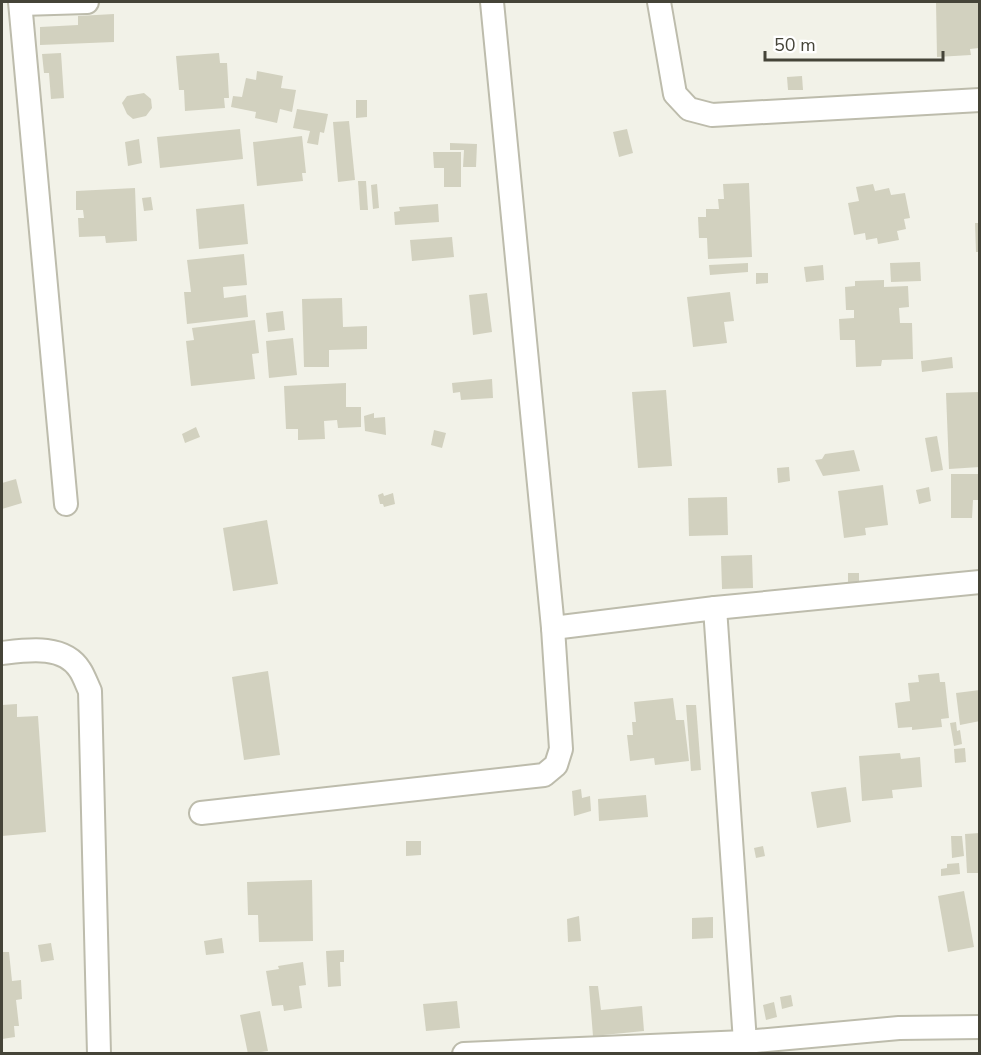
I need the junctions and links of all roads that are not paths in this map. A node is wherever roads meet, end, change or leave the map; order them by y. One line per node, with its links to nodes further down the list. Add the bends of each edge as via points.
1 (87, 2): 4 (street)
2 (492, 2): 9 (street)
3 (659, 2): 5 (street, via 675,94 689,110 712,115)
4 (21, 3): 6 (street)
5 (980, 100)
6 (66, 504)
7 (980, 582): 8 (street)
8 (715, 608): 9 (street); 13 (street)
9 (553, 628): 11 (street, via 561,749 556,765 544,775)
10 (2, 653): 14 (street, via 38,649 68,657 80,669 90,692)
11 (201, 813)
12 (980, 1027): 13 (street, via 899,1028)
13 (745, 1042): 15 (street)
14 (99, 1053)
15 (464, 1053)

